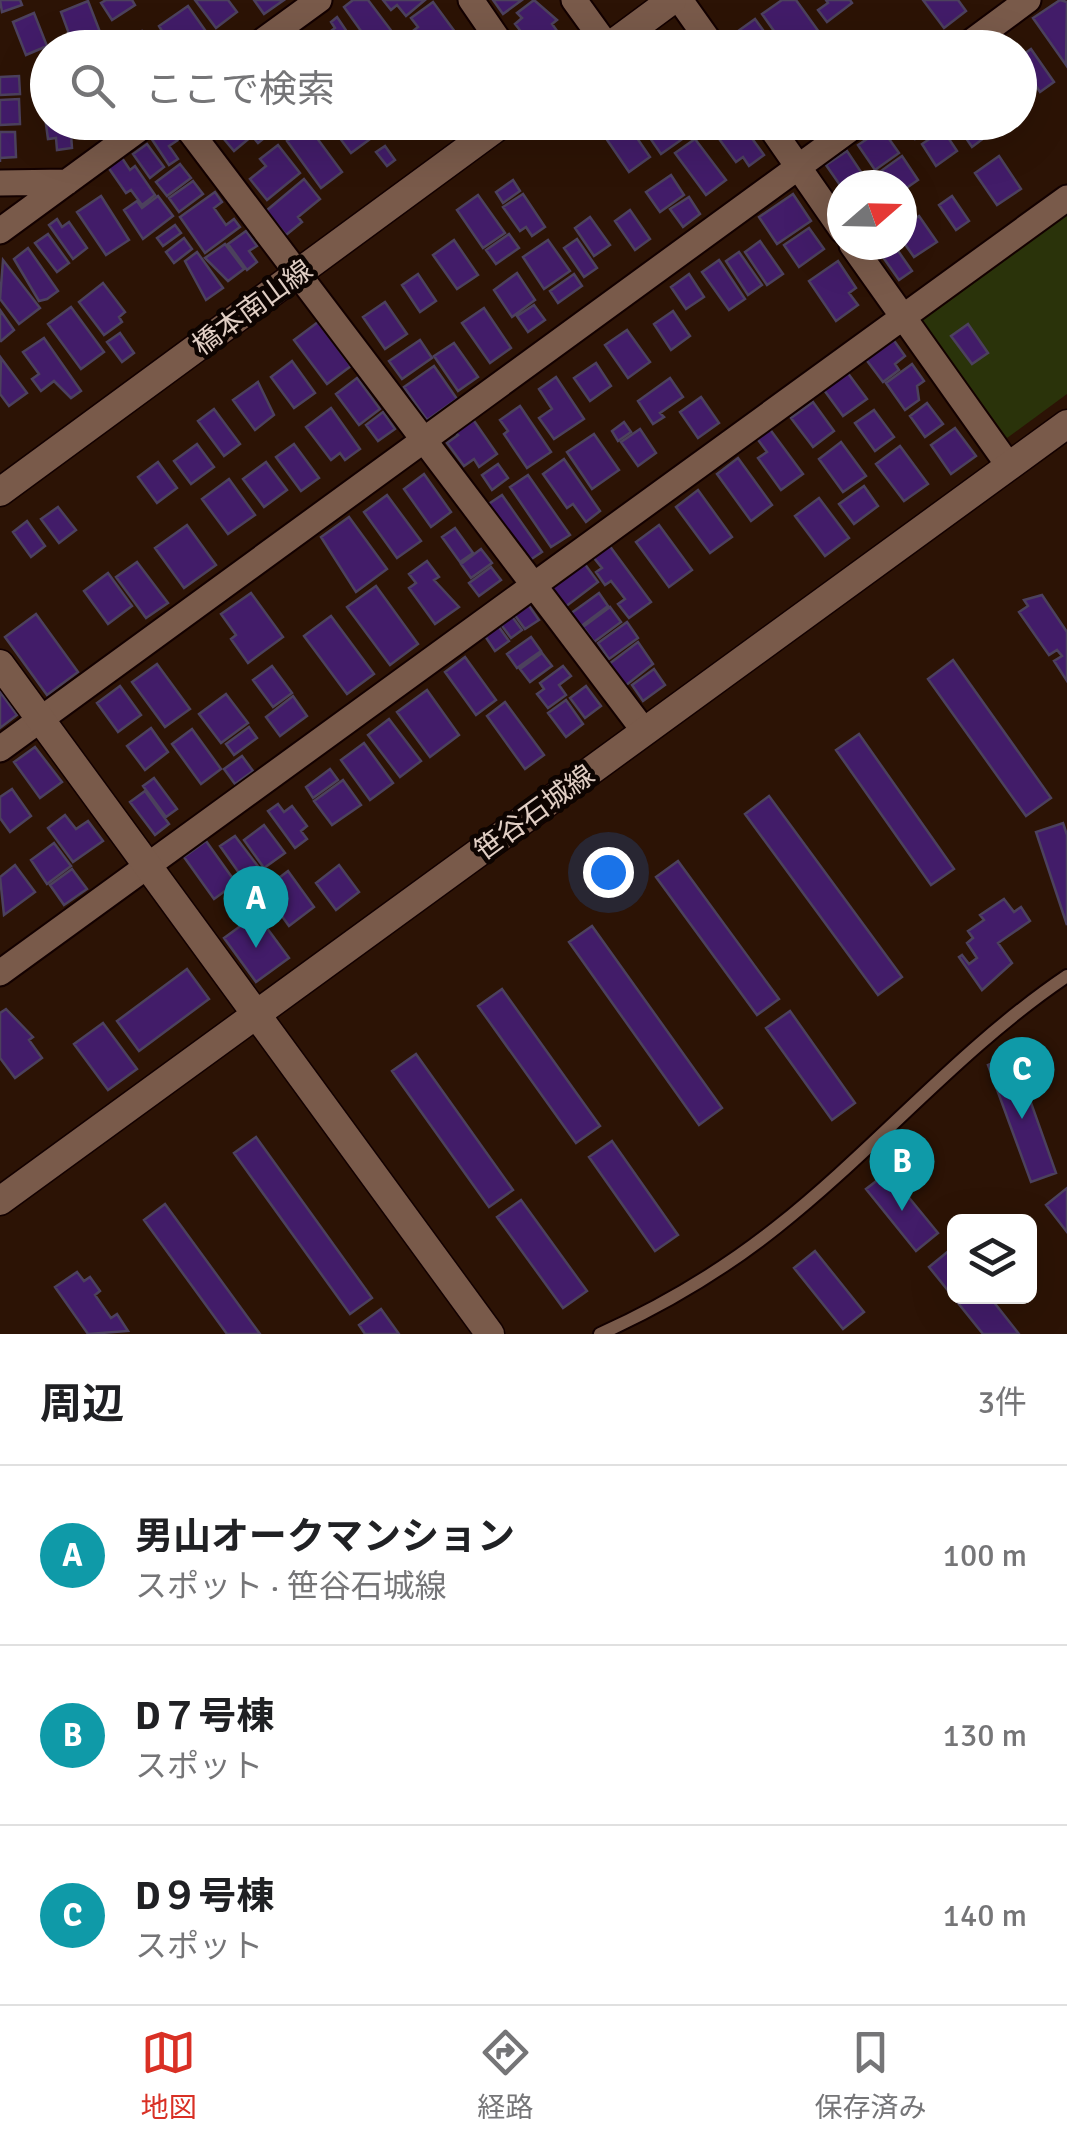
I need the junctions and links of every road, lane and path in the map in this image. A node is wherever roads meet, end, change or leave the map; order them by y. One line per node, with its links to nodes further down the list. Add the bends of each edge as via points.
1 (471, 0): 8 (street)
2 (574, 0): 9 (street)
3 (672, 0): 10 (street)
4 (680, 0): 11 (street)
5 (1028, 0): 12 (street)
6 (315, 1): 7 (street)
7 (277, 30)
8 (492, 30)
9 (595, 30)
10 (631, 30)
11 (701, 30)
12 (987, 30)
13 (124, 140): 19 (street)
14 (197, 140): 25 (street)
15 (480, 140): 25 (street, 橋本南山線)
16 (779, 140): 18 (street)
17 (836, 140): 18 (street)
18 (798, 168): 22 (street); 28 (street)
19 (67, 182): 20 (street); 23 (street)
20 (0, 183)
21 (1067, 198): 26 (street)
22 (827, 209)
23 (0, 230)
24 (862, 260): 26 (street)
25 (296, 276): 28 (street); 30 (street, 橋本南山線)
26 (902, 318): 29 (street); 31 (street)
27 (1067, 424): 29 (street, 笹谷石城線)
28 (423, 441): 31 (street); 33 (street)
29 (1009, 466): 34 (street, 笹谷石城線)
30 (0, 492)
31 (532, 587): 34 (street); 36 (street)
32 (0, 664): 33 (street)
33 (40, 720): 35 (street); 36 (street)
34 (645, 732): 39 (street, 笹谷石城線)
35 (0, 750)
36 (148, 866): 37 (street); 39 (street)
37 (0, 974)
38 (1067, 976): 42 (lane, via 1018,1009 776,1228 654,1308)
39 (255, 1013): 40 (street, 笹谷石城線); 41 (street)
40 (0, 1200)
41 (490, 1334)
42 (600, 1334)

